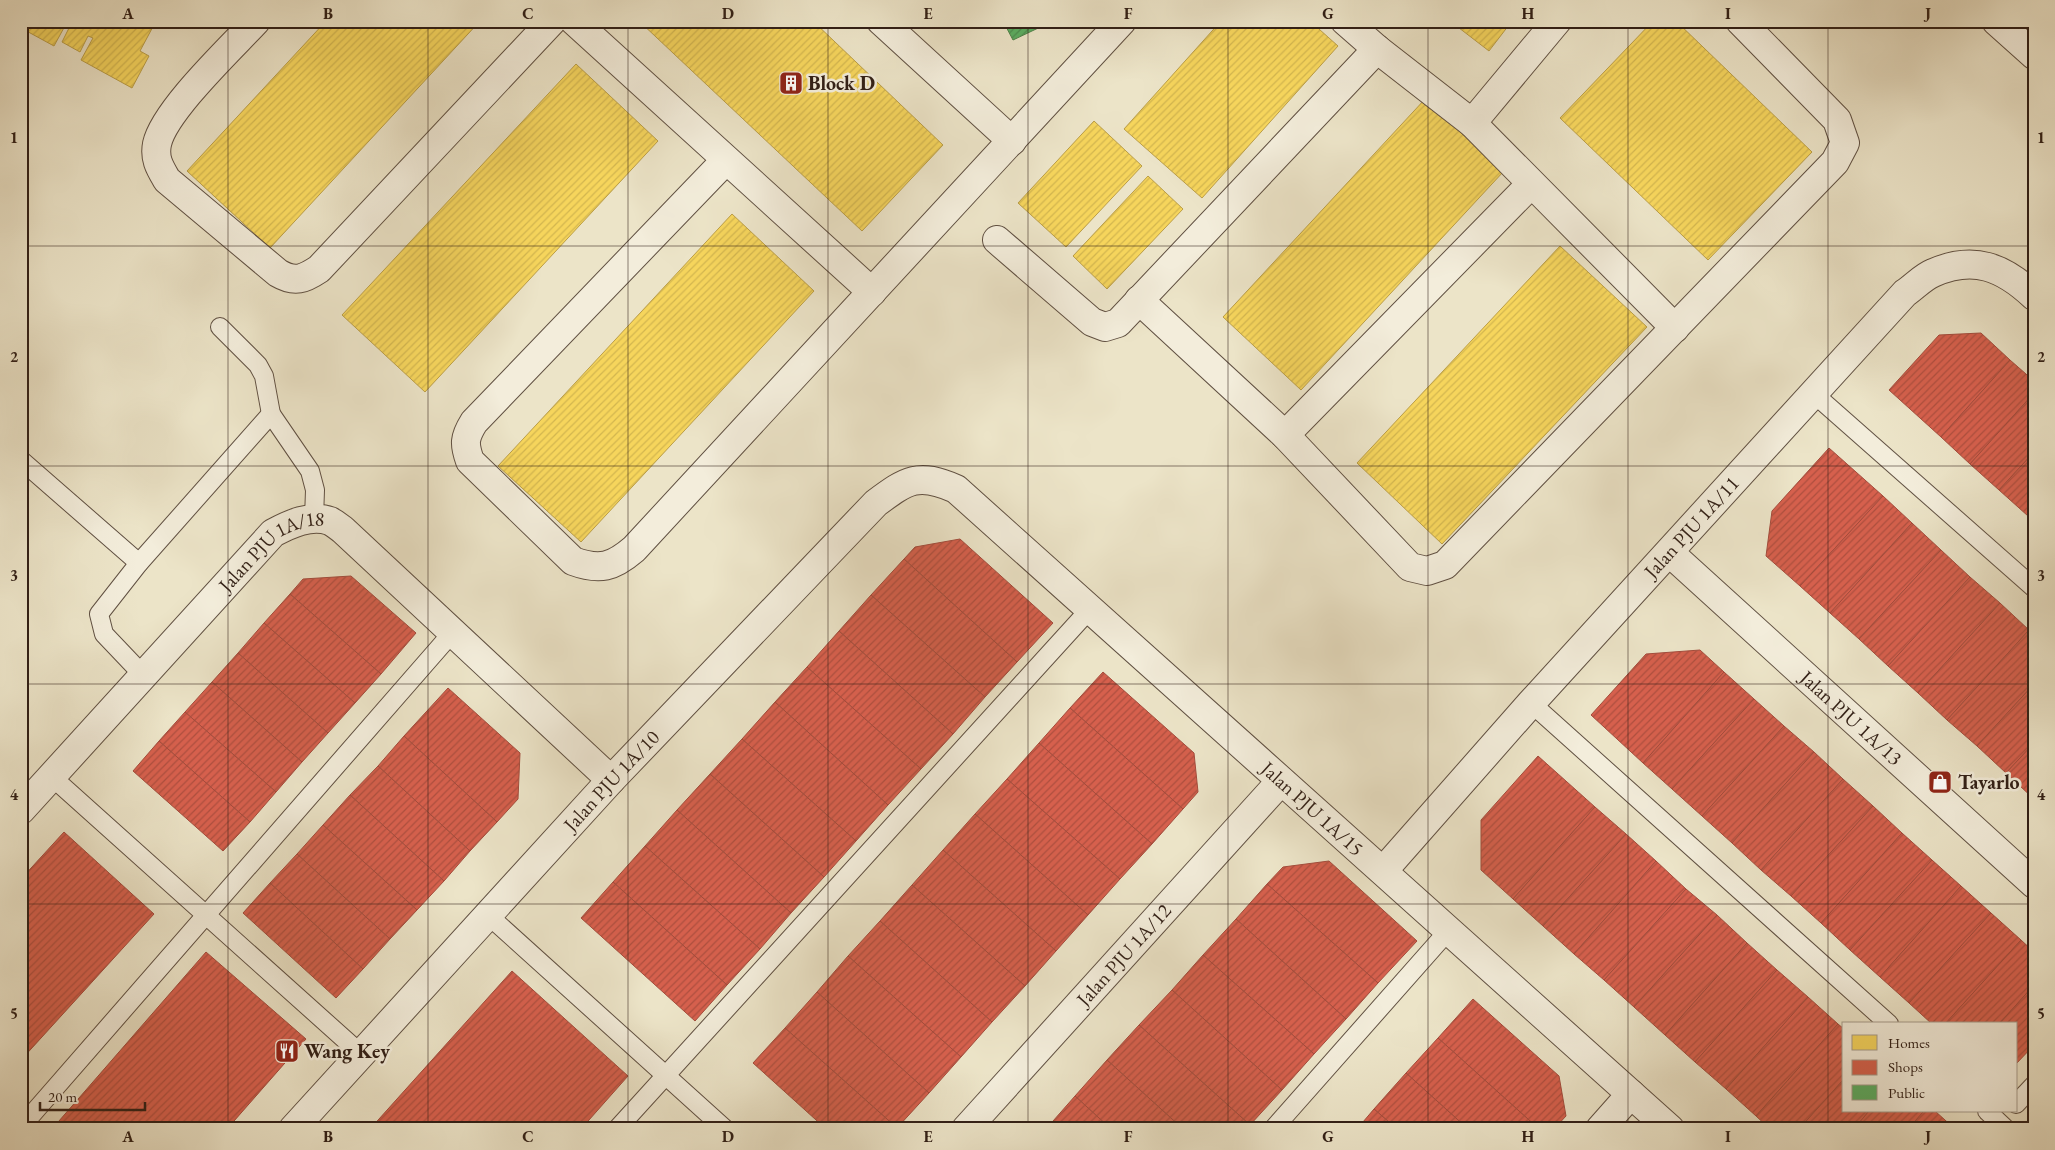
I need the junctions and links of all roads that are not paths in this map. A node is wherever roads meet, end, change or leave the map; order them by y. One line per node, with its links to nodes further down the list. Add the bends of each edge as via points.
1 (256, 21): 2 (street, via 176,108 157,144 156,162 167,180 278,273 288,279 300,279 319,269)
2 (552, 21)
3 (574, 21): 14 (street)
4 (881, 21): 13 (street)
5 (1122, 21): 13 (street)
6 (1345, 21): 10 (street)
7 (1557, 21): 12 (street)
8 (1740, 21): 21 (street, via 1837,120 1845,143 1835,162)
9 (1996, 21): 11 (street)
10 (1377, 49): 12 (street); 19 (street)
11 (2034, 55)
12 (1472, 123): 15 (street)
13 (1012, 140): 17 (street)
14 (726, 160): 17 (street); 17 (street, via 468,431 465,441 470,461 573,561 589,567 620,562)
15 (1531, 184): 21 (street); 24 (street)
16 (997, 240): 19 (street, via 1092,322 1105,328 1118,324)
17 (872, 292)
18 (2034, 296): 22 (street, Jalan PJU 1A/11, via 2019,282 1994,268 1967,263 1932,273 1905,293)
19 (1139, 300): 24 (street)
20 (220, 327): 23 (lane, via 258,365 264,376)
21 (1675, 328): 24 (street, via 1445,565 1427,571 1410,566)
22 (1813, 393): 28 (street, Jalan PJU 1A/11); 30 (lane)
23 (272, 414): 27 (lane, via 310,471 315,490); 29 (lane)
24 (1285, 435)
25 (21, 460): 29 (lane)
26 (956, 489): 31 (street, Jalan PJU 1A/15); 36 (street, Jalan PJU 1A/10, via 936,480 915,479 876,503)
27 (314, 519): 32 (street, Jalan PJU 1A/18, via 330,521 343,530); 33 (street, Jalan PJU 1A/18, via 292,523 273,533)
28 (1670, 553): 34 (street, Jalan PJU 1A/11); 40 (street, Jalan PJU 1A/13)
29 (139, 563): 33 (lane, via 99,614 104,634)
30 (2034, 588)
31 (1090, 609): 37 (street, Jalan PJU 1A/15); 46 (lane)
32 (452, 633): 36 (street, Jalan PJU 1A/18); 41 (lane)
33 (143, 675): 35 (street, Jalan PJU 1A/18)
34 (1531, 704): 39 (street, Jalan PJU 1A/11); 44 (lane)
35 (51, 776): 38 (street, Jalan PJU 1A/18); 41 (lane)
36 (611, 780): 42 (street, Jalan PJU 1A/10)
37 (1281, 780): 39 (street, Jalan PJU 1A/15); 54 (street, Jalan PJU 1A/12)
38 (21, 810)
39 (1382, 871): 43 (street, Jalan PJU 1A/15)
40 (2034, 884)
41 (207, 915): 45 (lane); 50 (lane)
42 (488, 915): 45 (street, Jalan PJU 1A/10); 46 (lane)
43 (1448, 931): 48 (street, Jalan PJU 1A/15); 55 (lane)
44 (1887, 1022)
45 (361, 1054): 51 (street, Jalan PJU 1A/10)
46 (665, 1075): 52 (lane); 53 (lane)
47 (2034, 1085): 49 (lane)
48 (1631, 1094): 56 (street); 57 (street, Jalan PJU 1A/15)
49 (2018, 1102)
50 (21, 1127)
51 (293, 1129)
52 (617, 1129)
53 (725, 1129)
54 (966, 1129)
55 (1273, 1129)
56 (1600, 1129)
57 (1670, 1129)

